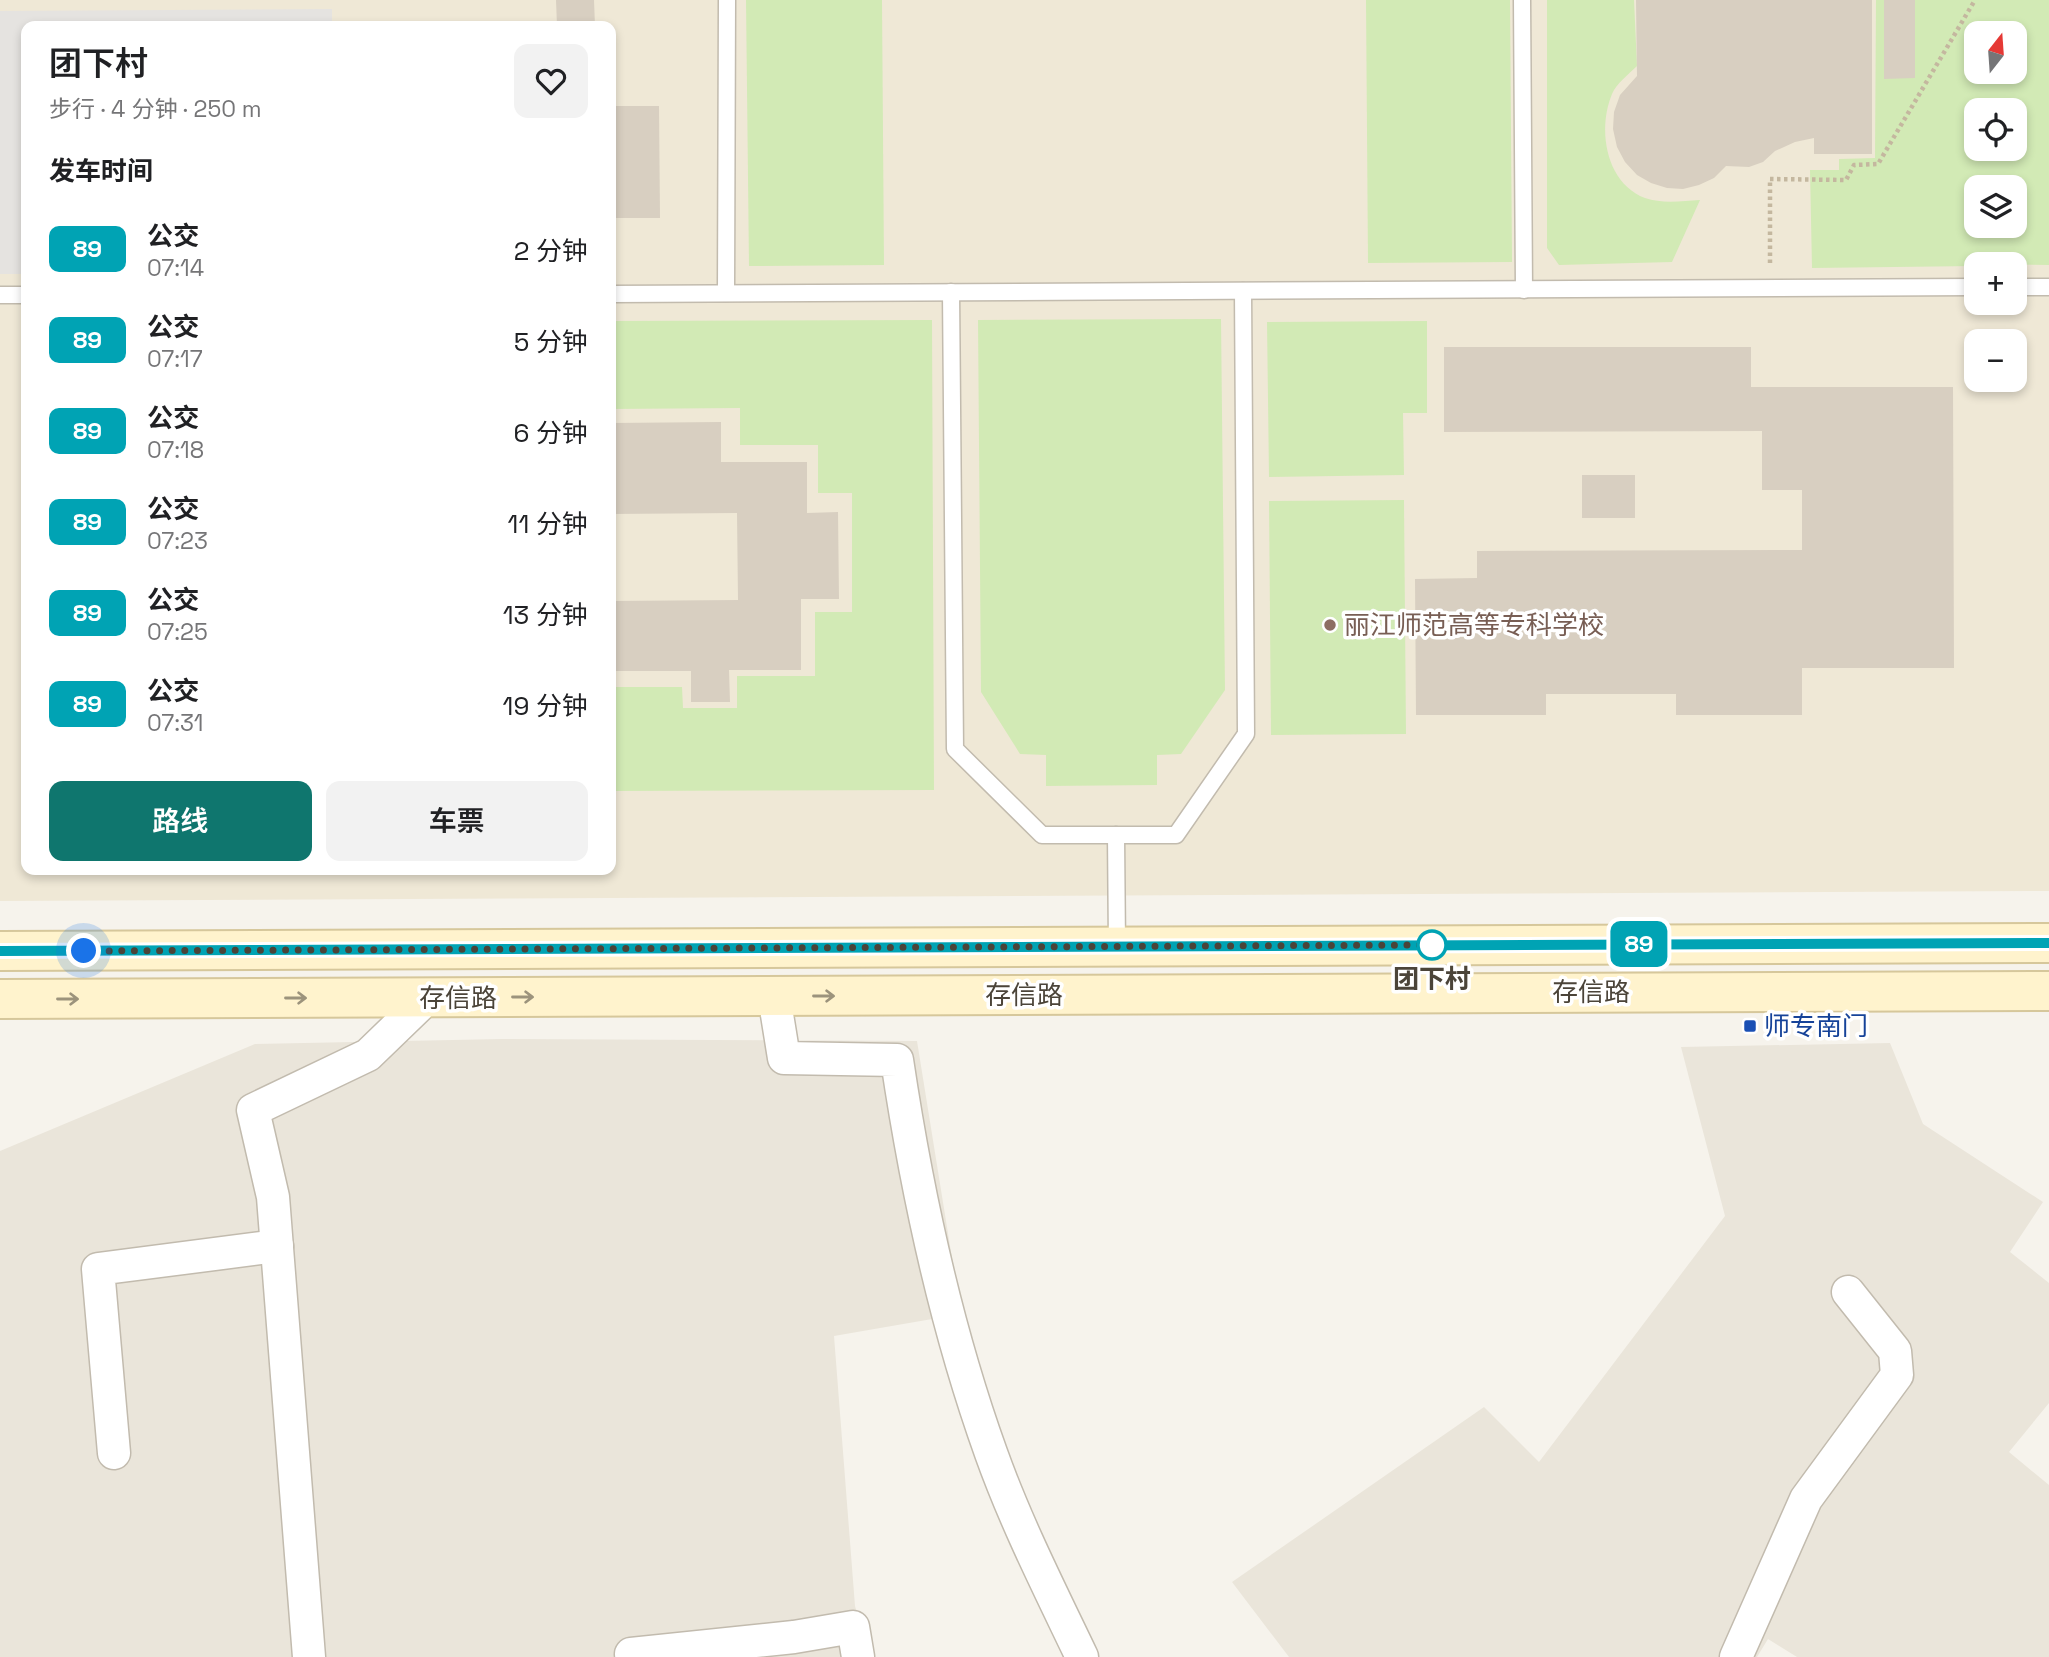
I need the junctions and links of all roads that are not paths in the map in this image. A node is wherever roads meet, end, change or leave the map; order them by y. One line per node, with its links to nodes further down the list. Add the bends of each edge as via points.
1 (727, 0): 9 (lane)
2 (1522, 0): 6 (lane)
3 (1964, 287): 6 (lane)
4 (2027, 287): 5 (lane)
5 (2049, 287)
6 (1524, 290): 7 (lane)
7 (1243, 291): 8 (lane); 13 (lane, via 1246,734 1177,835)
8 (951, 292): 9 (lane); 13 (lane, via 955,749 1042,835)
9 (726, 293): 10 (lane)
10 (616, 294)
11 (0, 295): 12 (lane)
12 (21, 295)
13 (1116, 835): 15 (lane)
14 (2049, 943): 15 (street, 存信路)
15 (1117, 947): 16 (street, 存信路)
16 (0, 951)
17 (2049, 990): 18 (street, 存信路, one-way to 17)
18 (774, 996): 19 (street, 存信路, one-way to 18); 27 (street, via 784,1058 897,1060 923,1215 964,1374 1023,1534)
19 (427, 998): 20 (street, 存信路, one-way to 19); 21 (street, via 368,1055 253,1110 273,1196)
20 (0, 999)
21 (277, 1246): 23 (street, via 98,1269); 25 (street)
22 (1848, 1292): 28 (street, via 1895,1351 1897,1375 1806,1499)
23 (114, 1453)
24 (631, 1654): 26 (street, via 853,1628)
25 (309, 1657)
26 (858, 1657)
27 (1082, 1657)
28 (1736, 1657)

